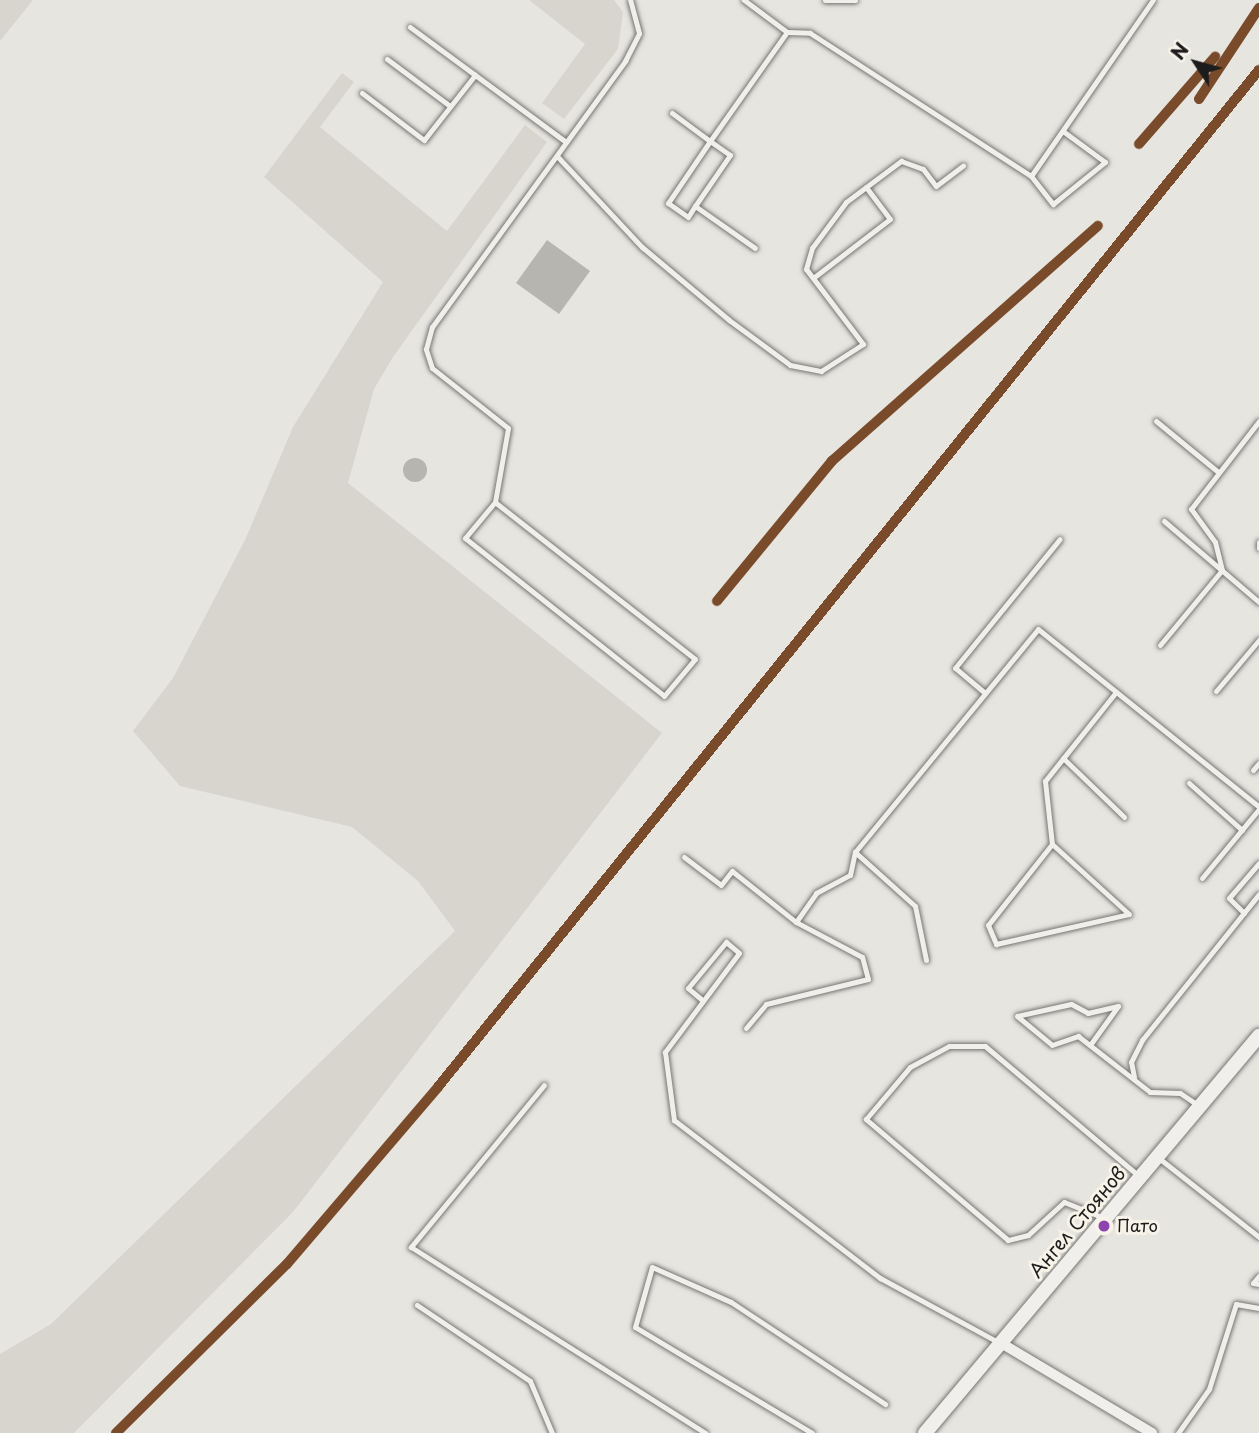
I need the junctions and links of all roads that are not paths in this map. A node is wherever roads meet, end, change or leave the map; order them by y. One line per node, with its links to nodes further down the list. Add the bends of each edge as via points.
1 (630, 0): 15 (lane, via 639,33)
2 (744, 0): 7 (lane)
3 (825, 0): 4 (lane)
4 (855, 0)
5 (1153, 0): 13 (lane)
6 (410, 27): 9 (lane)
7 (787, 32): 14 (lane); 18 (lane, via 810,33)
8 (387, 59): 11 (lane)
9 (475, 75): 11 (lane); 15 (lane)
10 (362, 93): 11 (lane, via 424,140)
11 (450, 106)
12 (672, 113): 14 (lane)
13 (1063, 131): 18 (lane); 18 (lane, via 1105,162 1053,204)
14 (710, 141): 20 (lane, via 730,155); 20 (lane, via 668,203 688,217)
15 (566, 142): 16 (lane)
16 (556, 156): 22 (lane, via 642,247 729,320 790,365 821,372 863,344); 26 (lane, via 427,337 432,368 508,428)
17 (963, 166): 19 (lane, via 936,186 923,169 901,161)
18 (1031, 176)
19 (866, 187): 22 (lane, via 846,202 812,248 806,269); 22 (lane, via 890,219)
20 (695, 206): 21 (lane)
21 (755, 248)
22 (813, 278)
23 (1156, 421): 25 (lane)
24 (1259, 421): 25 (lane)
25 (1218, 472): 31 (lane, via 1191,509 1214,542)
26 (495, 502): 26 (lane, via 695,659 664,696 465,538)
27 (1164, 521): 31 (lane)
28 (1060, 539): 37 (lane, via 955,668)
29 (1259, 542): 30 (lane)
30 (1259, 548)
31 (1222, 570): 32 (lane); 34 (lane)
32 (1259, 602)
33 (1259, 640): 35 (lane)
34 (1160, 645)
35 (1216, 691)
36 (1116, 692): 37 (lane, via 1038,629); 38 (lane); 42 (lane)
37 (985, 693): 46 (lane)
38 (1063, 758): 43 (lane); 45 (lane, via 1045,781)
39 (1259, 763): 40 (lane)
40 (1253, 770)
41 (1189, 783): 44 (lane)
42 (1259, 808): 44 (lane)
43 (1124, 817)
44 (1242, 830): 49 (lane)
45 (1052, 844): 45 (lane, via 1129,914 996,944 988,925)
46 (855, 852): 52 (lane, via 850,875 816,893); 53 (lane, via 915,906)
47 (684, 857): 52 (lane, via 721,885 732,871)
48 (1259, 863): 51 (lane, via 1229,898)
49 (1202, 878)
50 (1259, 894): 51 (lane)
51 (1244, 913): 58 (lane, via 1133,1054)
52 (796, 922): 55 (lane, via 862,957 868,979 765,1004)
53 (926, 960)
54 (701, 999): 54 (lane, via 688,988 726,942 739,953); 69 (lane, via 698,1014 666,1052 674,1119 880,1278 968,1331)
55 (746, 1028)
56 (1259, 1036): 60 (street, Ангел Стоянов)
57 (1090, 1045): 57 (lane, via 1118,1006 1088,1013 1071,1004 1017,1016 1052,1045 1076,1035); 58 (lane)
58 (1135, 1080): 60 (lane, via 1150,1092 1180,1093)
59 (544, 1085): 72 (lane, via 411,1247)
60 (1200, 1106): 61 (street, Ангел Стоянов)
61 (1157, 1157): 62 (street, Ангел Стоянов); 64 (lane)
62 (1140, 1177): 63 (street, Ангел Стоянов); 63 (lane, via 985,1045 949,1046 910,1067 866,1119 1008,1240 1028,1235 1064,1202)
63 (1105, 1219): 69 (street, Ангел Стоянов)
64 (1259, 1237)
65 (1259, 1276): 66 (lane, via 1253,1283)
66 (1259, 1284)
67 (417, 1304): 71 (lane, via 530,1381)
68 (1259, 1308): 76 (lane, via 1236,1304 1209,1390)
69 (1001, 1343): 74 (street, Ангел Стоянов); 75 (street)
70 (886, 1405): 73 (lane, via 731,1302 652,1267 635,1327)
71 (552, 1433)
72 (705, 1433)
73 (812, 1433)
74 (925, 1433)
75 (1152, 1433)
76 (1178, 1433)

